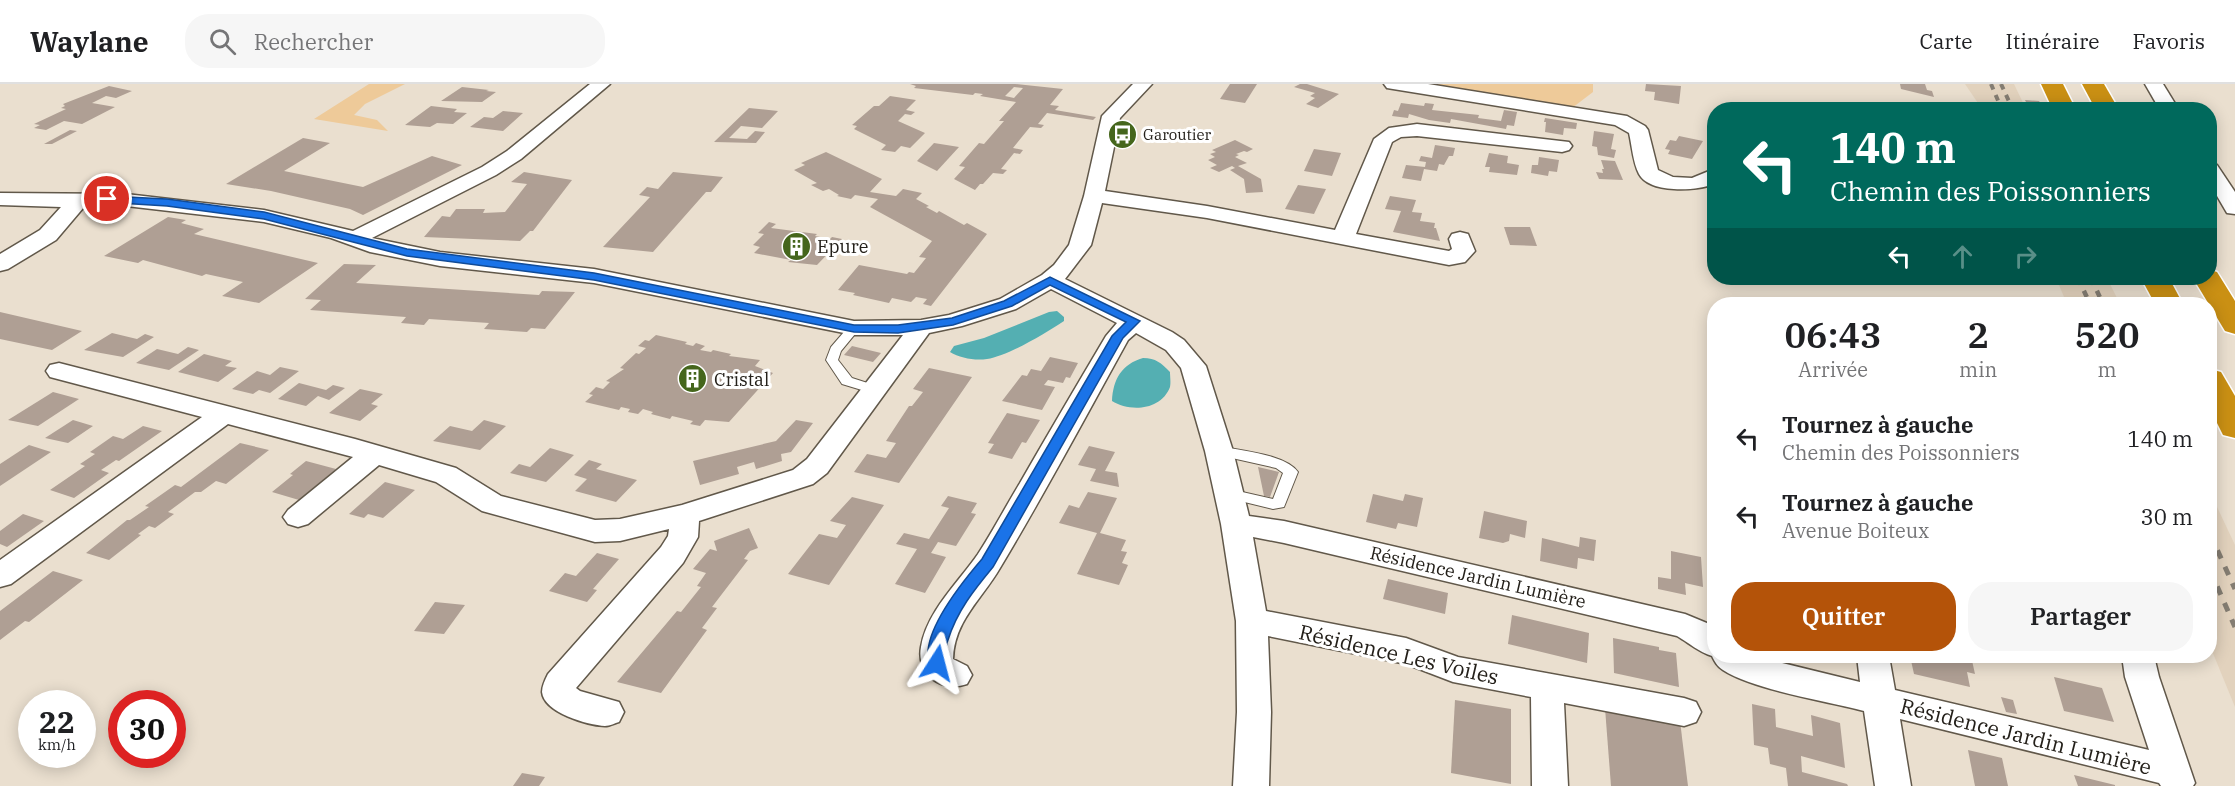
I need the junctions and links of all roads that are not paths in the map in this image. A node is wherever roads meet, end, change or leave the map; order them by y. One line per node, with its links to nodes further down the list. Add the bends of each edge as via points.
1 (601, 84): 18 (street, via 498,166)
2 (1143, 84): 13 (street, via 1112,117)
3 (1393, 84): 12 (street, via 1620,120 1638,130 1649,173 1654,177 1674,182)
4 (2052, 84): 7 (highway)
5 (2093, 84): 8 (highway)
6 (2154, 84): 9 (street)
7 (2061, 102)
8 (2103, 102)
9 (2165, 102)
10 (1562, 147): 17 (street, via 1417,130 1389,135)
11 (2217, 180): 16 (street)
12 (1707, 181)
13 (1094, 196): 17 (street, via 1208,212); 21 (street, via 1076,252)
14 (0, 200): 15 (street)
15 (79, 200): 18 (street, via 167,203 264,216); 20 (street, via 48,235)
16 (2235, 208)
17 (1343, 238): 19 (street, via 1449,258 1464,251)
18 (354, 239): 26 (street, via 440,259 605,278)
19 (1460, 239)
20 (0, 264)
21 (1050, 280): 23 (street); 25 (street, via 983,313)
22 (2211, 285): 24 (highway)
23 (1134, 321): 32 (street, via 1175,345 1193,366); 44 (street, via 1118,336 988,563 950,613 938,643 937,663 942,671)
24 (2235, 325)
25 (921, 327): 26 (street); 28 (street)
26 (854, 328): 28 (lane, via 835,350 832,360 847,381)
27 (59, 370): 30 (street)
28 (875, 390): 35 (street, via 817,466 803,477)
29 (2217, 392): 31 (highway)
30 (224, 414): 33 (street); 38 (street)
31 (2235, 427)
32 (1219, 451): 34 (street); 34 (lane, via 1280,464 1291,472 1279,502)
33 (374, 454): 35 (street, via 460,481 492,504 595,531 649,525); 36 (street)
34 (1229, 494): 37 (street)
35 (685, 515): 47 (street, via 683,537 672,555 560,684 559,694 570,702)
36 (298, 517)
37 (1236, 524): 39 (street); 40 (street, Résidence Jardin Lumière, via 1685,626)
38 (0, 576)
39 (1252, 621): 45 (street, Résidence Les Voiles, via 1406,651 1453,669); 50 (street)
40 (1707, 638)
41 (1738, 663): 46 (street, Résidence Jardin Lumière, via 1756,671)
42 (1874, 663): 46 (street, Résidence Jardin Lumière)
43 (2139, 663): 49 (street, Résidence Jardin Lumière)
44 (955, 675)
45 (1547, 686): 48 (street, Résidence Les Voiles); 51 (street)
46 (1879, 701): 49 (street, Résidence Jardin Lumière); 52 (street, Résidence Jardin Lumière)
47 (607, 712)
48 (1684, 712)
49 (2175, 779)
50 (1251, 786)
51 (1550, 786)
52 (1893, 786)

